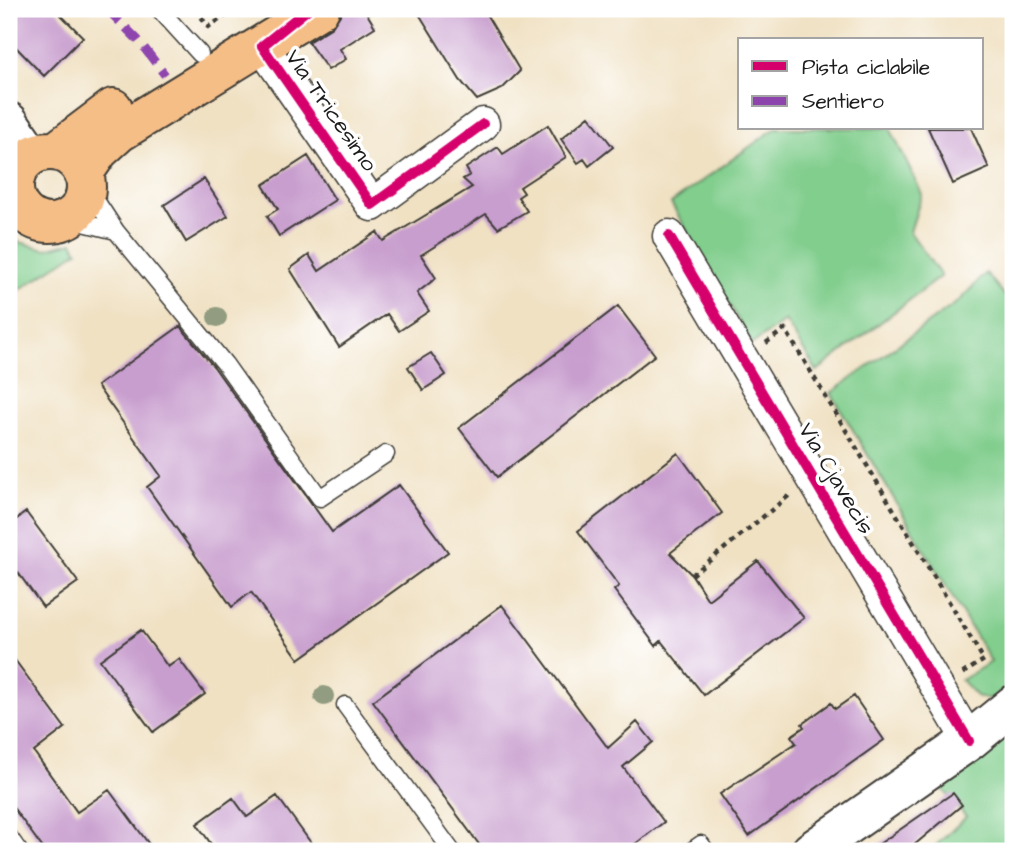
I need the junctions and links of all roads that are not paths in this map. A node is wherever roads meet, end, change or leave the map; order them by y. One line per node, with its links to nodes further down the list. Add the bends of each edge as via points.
1 (159, 9): 5 (lane)
2 (272, 9): 5 (main road, Via Tricesimo)
3 (308, 9): 6 (street, Via Tricesimo)
4 (320, 9): 6 (main road, Via Tricesimo)
5 (213, 35): 9 (main road, Via Tricesimo, via 107,112)
6 (261, 46): 8 (street, Via Tricesimo, via 372,205); 9 (main road, Via Tricesimo, via 120,132 99,151)
7 (9, 122): 9 (street)
8 (483, 124)
9 (47, 170): 10 (main road, via 16,200); 11 (main road, Via Tricesimo, via 79,208); 12 (lane)
10 (18, 216): 11 (main road, via 46,223)
11 (67, 219): 12 (lane)
12 (116, 231): 14 (lane, via 225,364 320,498)
13 (669, 236): 17 (street, Via Cjavecis)
14 (386, 454)
15 (345, 705): 20 (lane)
16 (1013, 705): 17 (street)
17 (969, 741): 23 (street)
18 (9, 837): 19 (lane)
19 (19, 851)
20 (452, 851)
21 (691, 851): 22 (lane, via 701,844)
22 (706, 851)
23 (811, 851)

